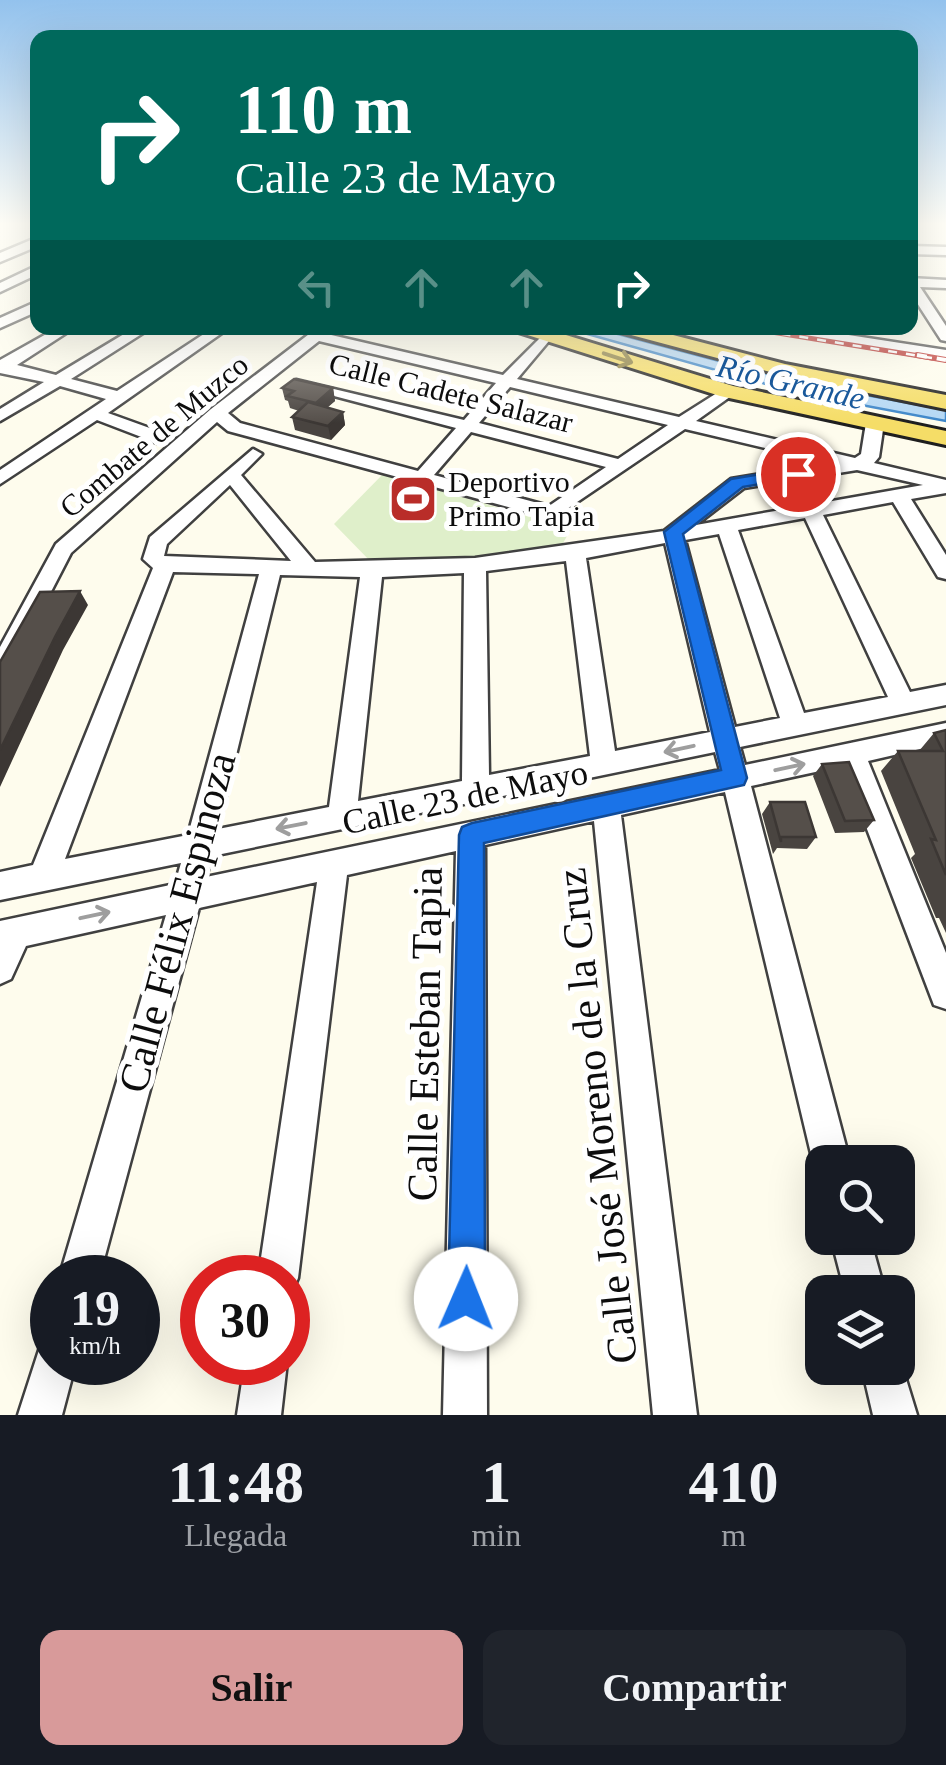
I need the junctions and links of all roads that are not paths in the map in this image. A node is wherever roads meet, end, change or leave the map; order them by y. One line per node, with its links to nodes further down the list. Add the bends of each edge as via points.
1 (918, 293): 3 (street)
2 (30, 308): 4 (street)
3 (940, 320): 13 (street)
4 (0, 324)
5 (56, 335): 15 (street)
6 (133, 335): 18 (street)
7 (212, 335): 20 (street)
8 (317, 335): 16 (street, Combate de Muzco)
9 (338, 335): 17 (street)
10 (547, 335): 17 (street); 19 (main road, one-way to 19)
11 (650, 335): 21 (main road)
12 (822, 335): 14 (street)
13 (946, 336)
14 (946, 355)
15 (1, 366): 18 (street)
16 (268, 375): 22 (street, Combate de Muzco); 27 (street, Calle Cadete Salazar)
17 (510, 378): 25 (street); 27 (street)
18 (59, 381): 20 (street); 24 (street)
19 (728, 391): 25 (street); 26 (main road)
20 (119, 398): 23 (street)
21 (946, 402)
22 (217, 413): 36 (street, via 234,427); 49 (street, Combate de Muzco, via 63,549)
23 (95, 414): 29 (street); 35 (street)
24 (0, 416)
25 (686, 418): 31 (street); 32 (street)
26 (876, 424): 28 (main road); 31 (street)
27 (471, 425): 32 (street, Calle Cadete Salazar); 36 (street)
28 (946, 438)
29 (164, 439)
30 (252, 454): 34 (street)
31 (864, 460): 33 (street); 37 (street); 41 (street, via 738,483)
32 (619, 465): 36 (street, via 552,513)
33 (946, 474)
34 (232, 476): 43 (street, via 157,542); 46 (street)
35 (0, 478)
36 (421, 479)
37 (946, 486): 38 (street)
38 (900, 497): 39 (street); 48 (street)
39 (812, 513): 40 (street); 51 (street)
40 (727, 526): 41 (street); 52 (street)
41 (673, 532): 42 (street); 54 (street)
42 (575, 553): 44 (street); 56 (street)
43 (159, 562): 45 (street); 64 (street)
44 (474, 565): 47 (street); 58 (street)
45 (272, 566): 46 (street); 62 (street, Calle Félix Espinoza)
46 (307, 566): 47 (street)
47 (372, 570): 60 (street)
48 (946, 572)
49 (0, 669)
50 (946, 695): 51 (street, Calle 23 de Mayo)
51 (904, 703): 52 (street, Calle 23 de Mayo)
52 (795, 725): 54 (street, Calle 23 de Mayo)
53 (946, 733): 55 (street, Calle 23 de Mayo)
54 (726, 739): 56 (street, Calle 23 de Mayo, one-way to 56); 57 (street)
55 (852, 754): 57 (street, Calle 23 de Mayo, one-way to 55); 69 (street)
56 (604, 764): 58 (street, Calle 23 de Mayo)
57 (735, 778): 59 (street, Calle 23 de Mayo); 70 (street)
58 (476, 788): 60 (street, Calle 23 de Mayo)
59 (606, 806): 61 (street, Calle 23 de Mayo); 79 (street, Calle José Moreno de la Cruz)
60 (342, 816): 62 (street, Calle 23 de Mayo, one-way to 62)
61 (472, 835): 63 (street, Calle 23 de Mayo); 78 (street, Calle Esteban Tapia)
62 (198, 844): 64 (street, Calle 23 de Mayo); 66 (street, Calle Félix Espinoza)
63 (334, 864): 66 (street, Calle 23 de Mayo); 72 (street)
64 (42, 878): 65 (street, Calle 23 de Mayo)
65 (0, 886)
66 (187, 895): 67 (street, Calle 23 de Mayo, one-way to 66); 71 (street, Calle Félix Espinoza)
67 (8, 934): 68 (street)
68 (0, 968)
69 (946, 993)
70 (828, 1145)
71 (85, 1255)
72 (281, 1255)
73 (48, 1385): 76 (street)
74 (263, 1385): 77 (street)
75 (888, 1385): 80 (street)
76 (40, 1415)
77 (259, 1415)
78 (465, 1415)
79 (675, 1415)
80 (895, 1415)

